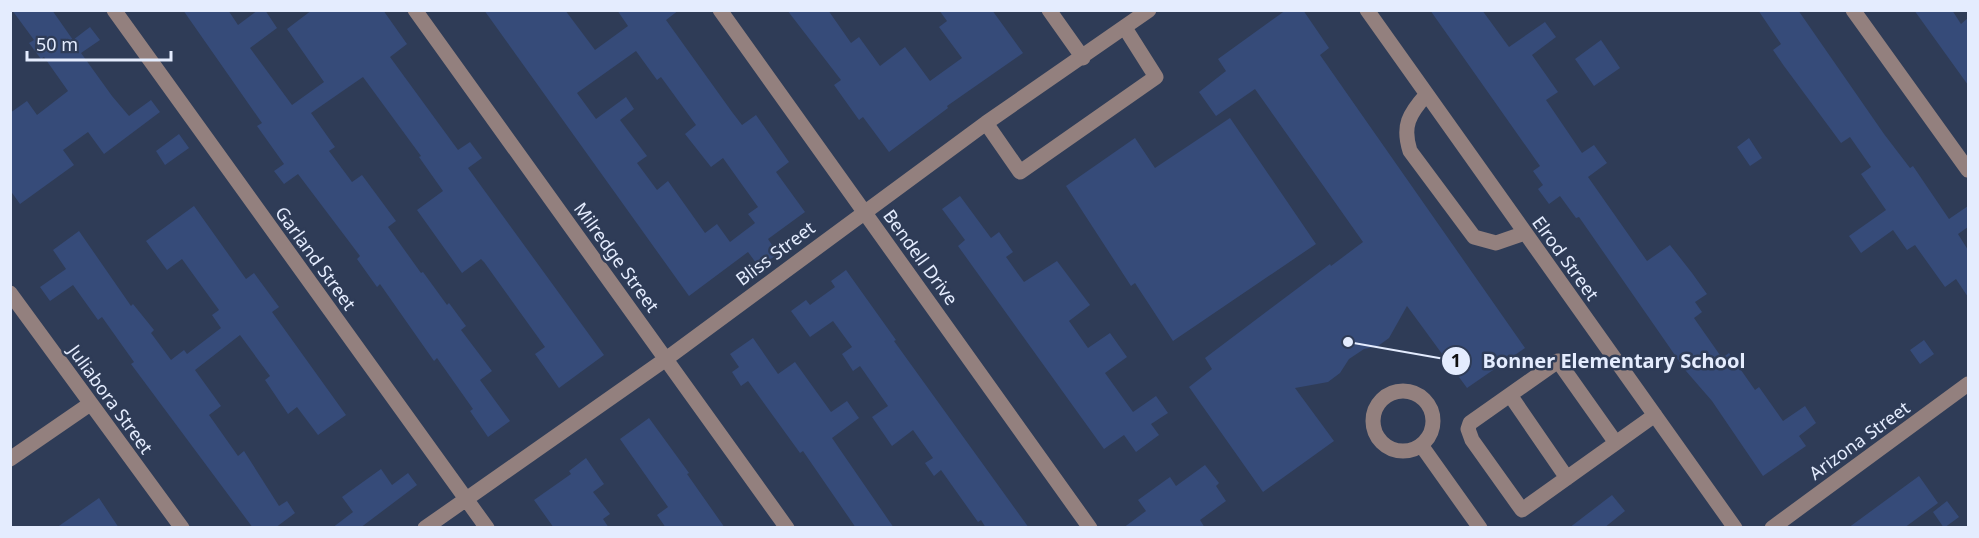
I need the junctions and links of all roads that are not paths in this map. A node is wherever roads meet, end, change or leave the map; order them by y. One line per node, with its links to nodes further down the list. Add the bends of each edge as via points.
1 (114, 10): 25 (street, Garland Street)
2 (415, 10): 16 (street, Milredge Street)
3 (720, 10): 13 (street, Bendell Drive)
4 (1049, 10): 9 (street)
5 (1149, 10): 8 (street, Bliss Street)
6 (1367, 10): 10 (street, Elrod Street)
7 (1853, 10): 12 (street)
8 (1125, 28): 9 (street, Bliss Street); 11 (street, via 1156,77 1020,172)
9 (1083, 58): 11 (street, Bliss Street)
10 (1426, 94): 14 (street, Elrod Street); 14 (street, via 1408,115 1405,135 1410,151 1474,237 1496,243)
11 (986, 123): 13 (street, Bliss Street)
12 (1968, 170)
13 (864, 211): 16 (street, Bliss Street); 30 (street, Bendell Drive)
14 (1525, 233): 20 (street, Elrod Street)
15 (10, 293): 19 (street, Juliabora Street)
16 (666, 359): 25 (street, Bliss Street); 29 (street, Milredge Street)
17 (1968, 384): 33 (street, Arizona Street)
18 (1510, 395): 21 (street, via 1558,362); 24 (street); 24 (street, via 1470,423 1472,440 1522,510)
19 (90, 404): 23 (street); 26 (street, Juliabora Street)
20 (1654, 415): 21 (street); 32 (street, Elrod Street)
21 (1616, 443): 24 (street)
22 (1421, 446): 22 (street, via 1433,426 1428,403 1408,391 1385,396 1373,416 1378,439 1398,451); 31 (street)
23 (10, 459)
24 (1567, 478)
25 (466, 498): 27 (street, Bliss Street); 28 (street, Garland Street)
26 (182, 528)
27 (425, 528)
28 (487, 528)
29 (787, 528)
30 (1090, 528)
31 (1480, 528)
32 (1735, 528)
33 (1772, 528)

